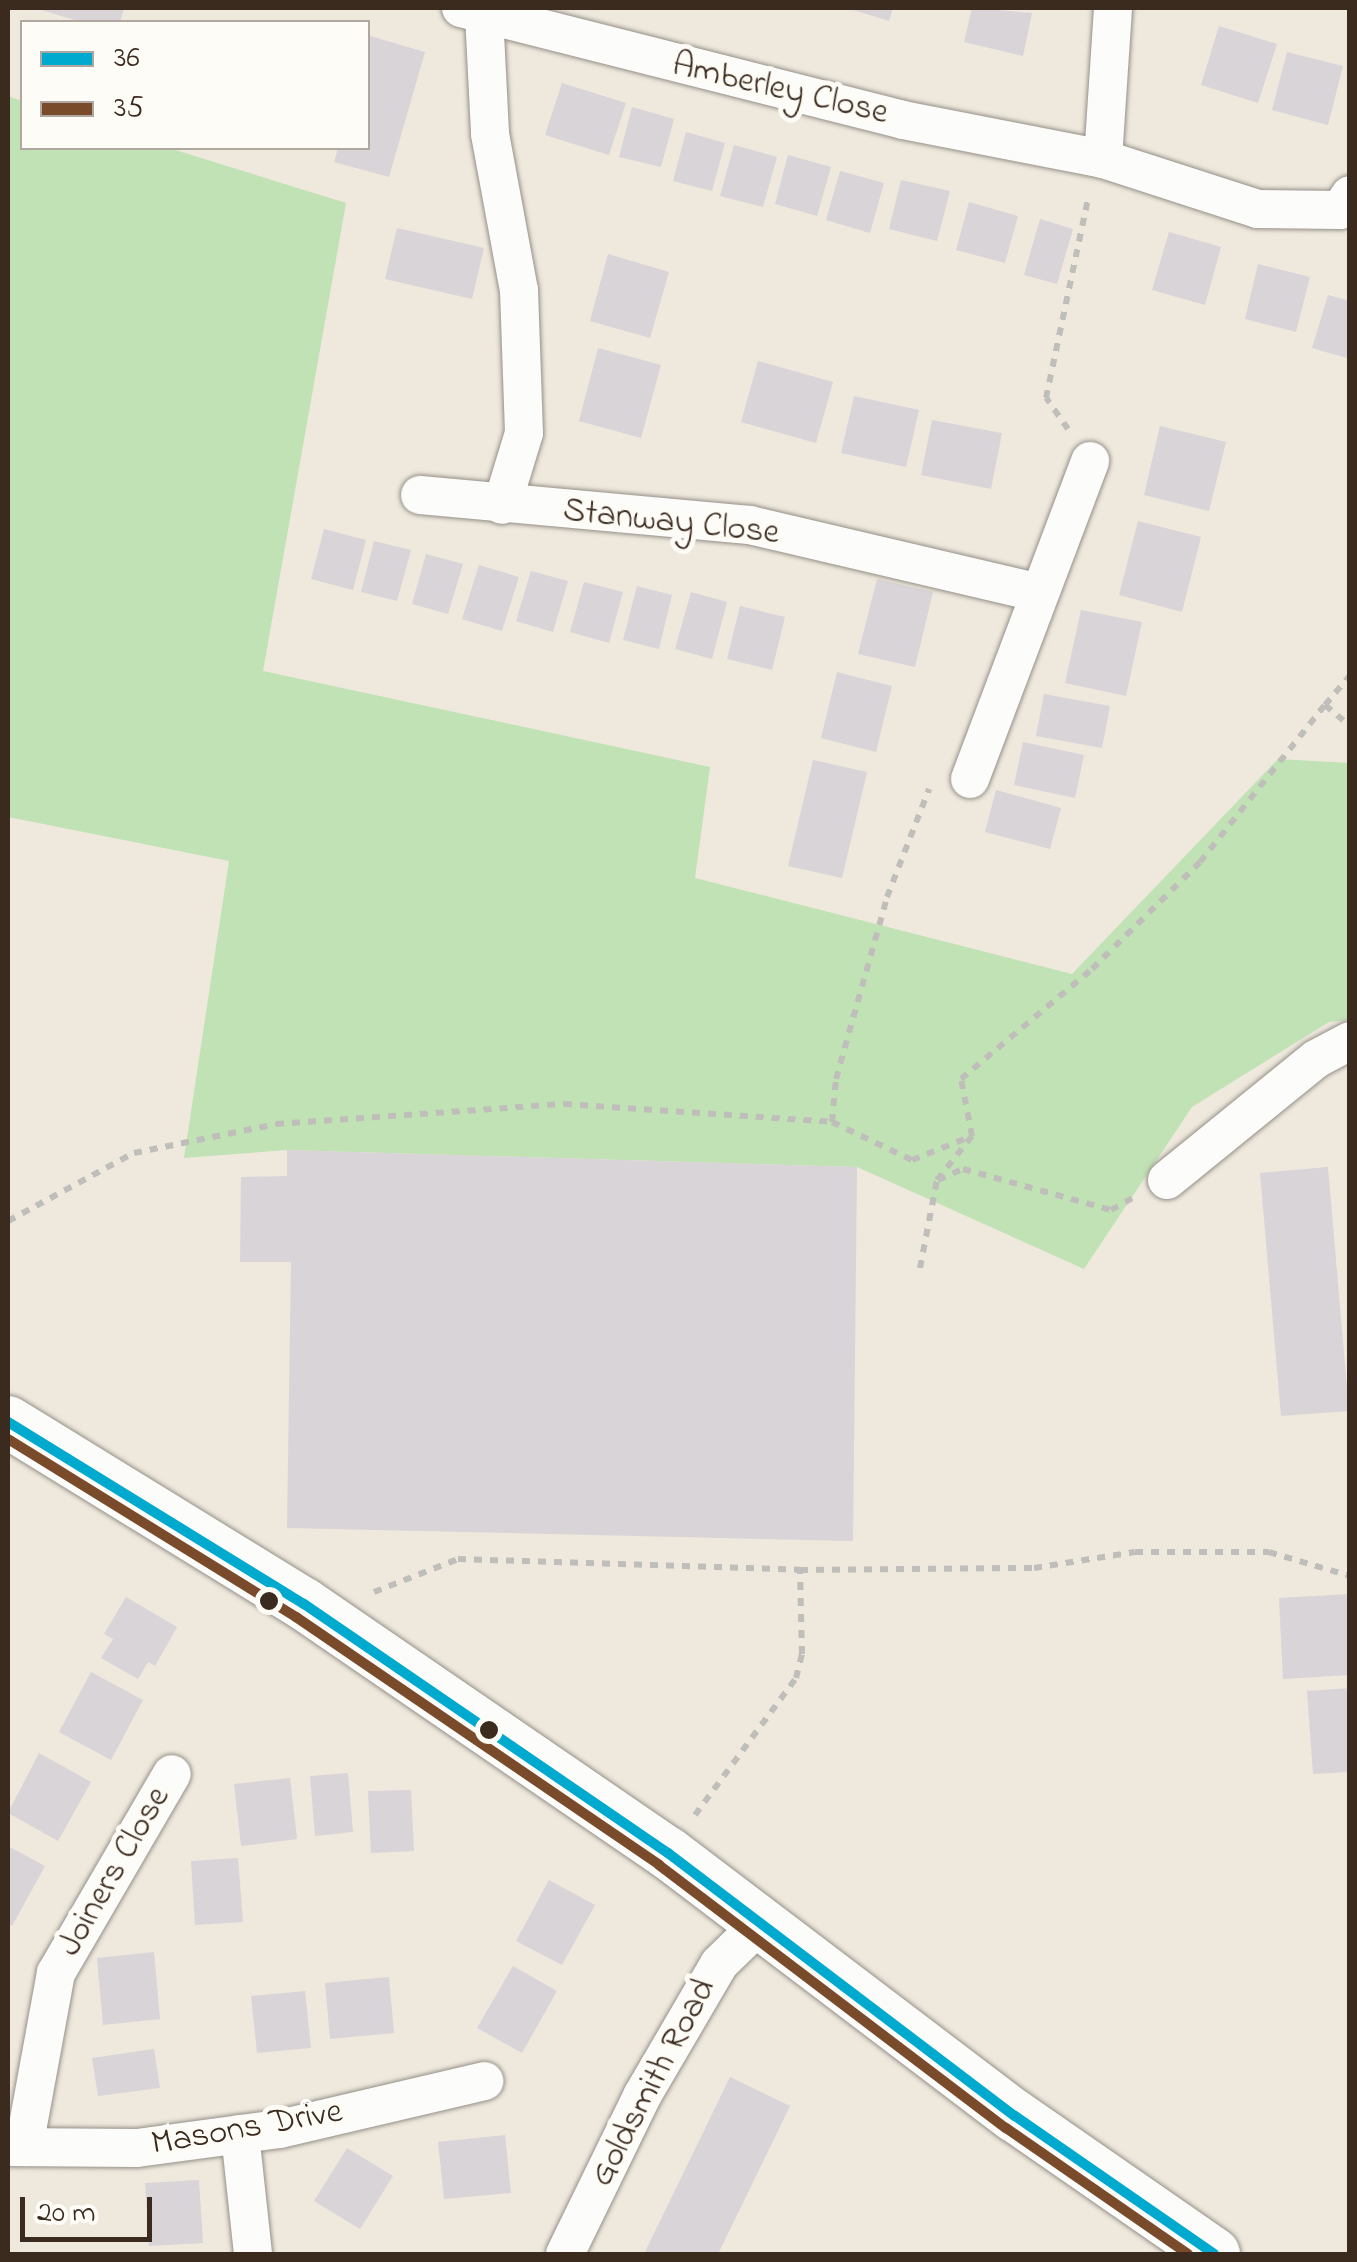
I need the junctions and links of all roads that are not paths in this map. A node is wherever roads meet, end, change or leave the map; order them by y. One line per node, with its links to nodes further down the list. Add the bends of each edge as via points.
1 (1114, 8): 3 (street)
2 (472, 11): 3 (street, Amberley Close, via 903,120); 7 (street, via 519,290 524,433)
3 (1099, 158): 4 (street, Amberley Close, via 1258,210 1340,210)
4 (1350, 195)
5 (1090, 461): 8 (street)
6 (420, 494): 7 (street, Stanway Close)
7 (502, 505): 8 (street, Stanway Close, via 750,524)
8 (1036, 592): 9 (street)
9 (970, 779)
10 (1350, 1041): 11 (street, via 1316,1060)
11 (1167, 1180)
12 (8, 1422): 14 (street, via 304,1604 668,1852)
13 (172, 1774): 17 (street, Joiners Close, via 56,1972)
14 (760, 1924): 19 (street, Goldsmith Road, via 710,1980 642,2096); 20 (street)
15 (484, 2081): 16 (street, Masons Drive)
16 (240, 2134): 17 (street, Masons Drive, via 137,2148); 18 (street)
17 (16, 2147)
18 (254, 2254)
19 (564, 2254)
20 (1214, 2254)

